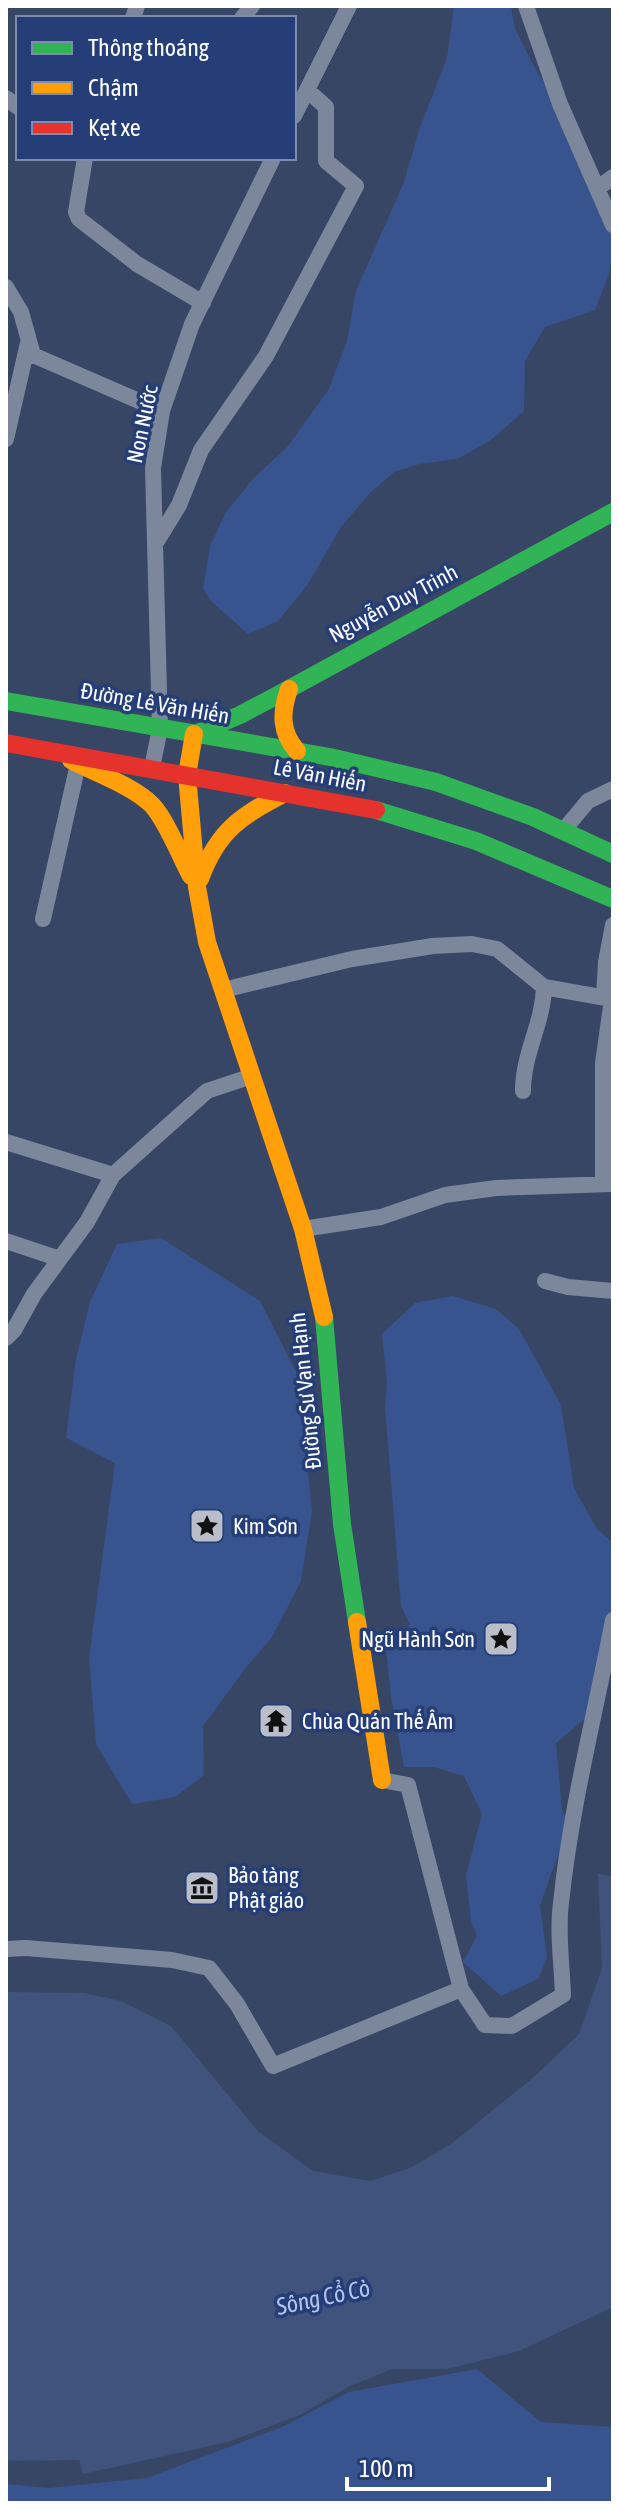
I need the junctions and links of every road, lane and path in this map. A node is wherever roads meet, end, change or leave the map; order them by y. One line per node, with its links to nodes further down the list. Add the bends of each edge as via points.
1 (349, 6): 3 (street)
2 (526, 6): 8 (street, via 560,104)
3 (307, 90): 4 (street); 18 (street, via 326,107 326,161 356,186 266,356 195,461 179,505)
4 (296, 111)
5 (85, 160): 11 (street, via 79,219 137,264)
6 (272, 160): 11 (street, Non Nước)
7 (613, 177): 8 (street)
8 (598, 188): 9 (street)
9 (613, 225)
10 (6, 287): 12 (street, via 21,312)
11 (203, 303): 15 (street, Non Nước)
12 (28, 342): 13 (street); 15 (street, via 35,357)
13 (20, 377): 14 (street); 16 (street)
14 (6, 393)
15 (162, 411): 18 (street, Non Nước, via 153,468)
16 (6, 439)
17 (613, 512): 19 (main road, Nguyễn Duy Trinh)
18 (157, 541): 21 (street, Non Nước)
19 (289, 689): 22 (main road, Nguyễn Duy Trinh); 24 (main road, via 282,720 286,740)
20 (6, 701): 21 (main road, Đường Lê Văn Hiến)
21 (160, 728): 22 (main road, Đường Lê Văn Hiến); 27 (street, Non Nước)
22 (194, 734): 24 (main road, Đường Lê Văn Hiến); 28 (main road, Đường Sư Vạn Hạnh)
23 (6, 743): 25 (main road, Lê Văn Hiến)
24 (297, 751): 31 (main road, Lê Văn Hiến, via 436,782)
25 (57, 752): 26 (main road); 27 (main road, Lê Văn Hiến)
26 (78, 764): 33 (main road, via 134,790 154,807); 35 (street)
27 (152, 768): 28 (main road, Lê Văn Hiến)
28 (187, 775): 30 (main road, Lê Văn Hiến); 33 (main road, Đường Sư Vạn Hạnh)
29 (613, 789): 31 (street, via 588,801)
30 (285, 793): 33 (main road, via 230,825 208,852); 34 (main road, Lê Văn Hiến, via 441,828 540,864)
31 (563, 831): 32 (main road, Lê Văn Hiến)
32 (613, 854)
33 (197, 887): 38 (main road, Đường Sư Vạn Hạnh)
34 (613, 899)
35 (43, 919)
36 (613, 925): 39 (street)
37 (544, 987): 38 (street, via 497,949 472,944 352,959); 39 (street); 41 (street)
38 (223, 990): 40 (main road, Đường Sư Vạn Hạnh)
39 (604, 997): 44 (street, via 612,999 603,1063)
40 (252, 1076): 43 (street, via 207,1091); 45 (main road, Đường Sư Vạn Hạnh)
41 (523, 1091)
42 (6, 1142): 43 (street)
43 (113, 1175): 47 (street)
44 (608, 1184): 45 (street, via 445,1195 381,1217)
45 (303, 1229): 52 (main road, Đường Sư Vạn Hạnh, via 326,1326 342,1524)
46 (6, 1241): 47 (street)
47 (60, 1259): 50 (street)
48 (545, 1281): 49 (street)
49 (613, 1291)
50 (6, 1338)
51 (613, 1620): 54 (street, via 578,1781 560,1907 563,1995 512,2026 485,2025)
52 (382, 1780): 54 (street, Đường Sư Vạn Hạnh, via 408,1785)
53 (6, 1949): 54 (street, via 157,1959 209,1968 273,2066)
54 (461, 1989)

